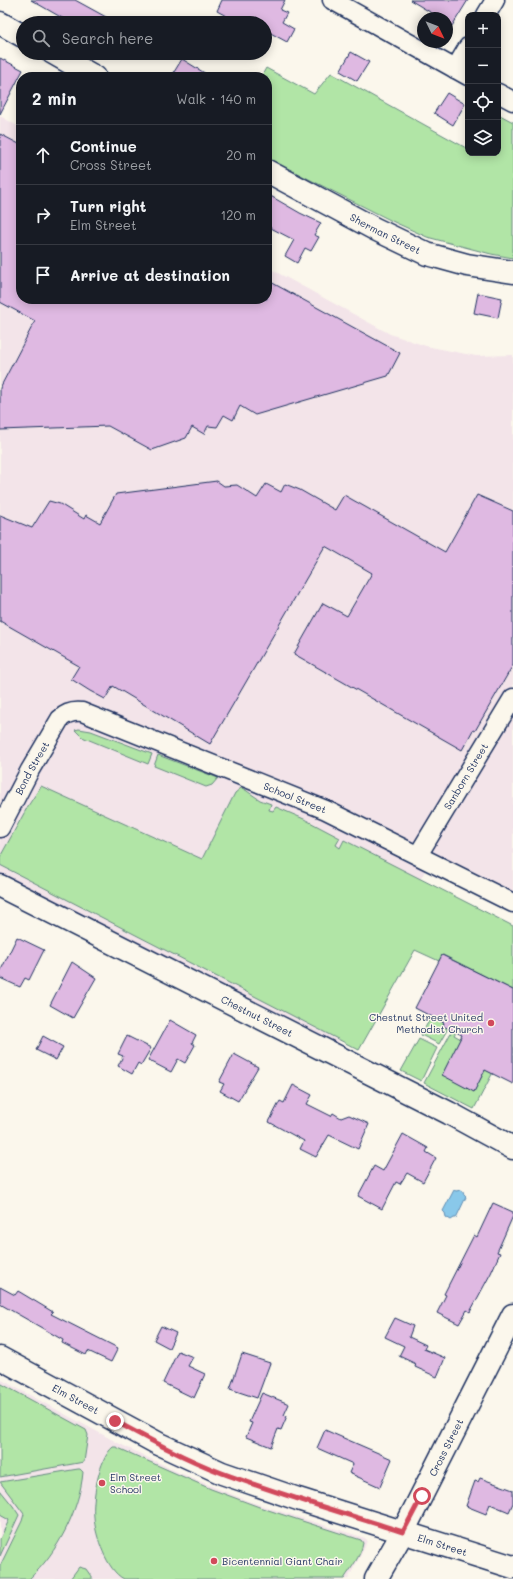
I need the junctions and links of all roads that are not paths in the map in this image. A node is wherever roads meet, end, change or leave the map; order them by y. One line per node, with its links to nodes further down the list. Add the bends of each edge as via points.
1 (332, 0): 9 (street)
2 (495, 0): 3 (street)
3 (488, 12)
4 (0, 23): 5 (street)
5 (16, 32)
6 (468, 48): 9 (street)
7 (66, 60): 8 (street)
8 (87, 72)
9 (462, 72)
10 (501, 95): 11 (street)
11 (513, 101)
12 (272, 174): 13 (street, Sherman Street, via 427,254)
13 (513, 272)
14 (513, 698): 17 (street, Sanborn Street)
15 (69, 713): 16 (street, Bond Street, via 60,719); 17 (street, School Street, via 82,712 283,791)
16 (0, 828)
17 (418, 855): 19 (street, School Street)
18 (0, 886): 20 (street, Chestnut Street)
19 (513, 903)
20 (513, 1148)
21 (513, 1316): 23 (street, Cross Street)
22 (0, 1358): 23 (street, Elm Street, via 128,1428 203,1465 258,1486)
23 (403, 1532): 24 (street, Elm Street); 25 (street, Cross Street)
24 (513, 1567)
25 (376, 1579)

